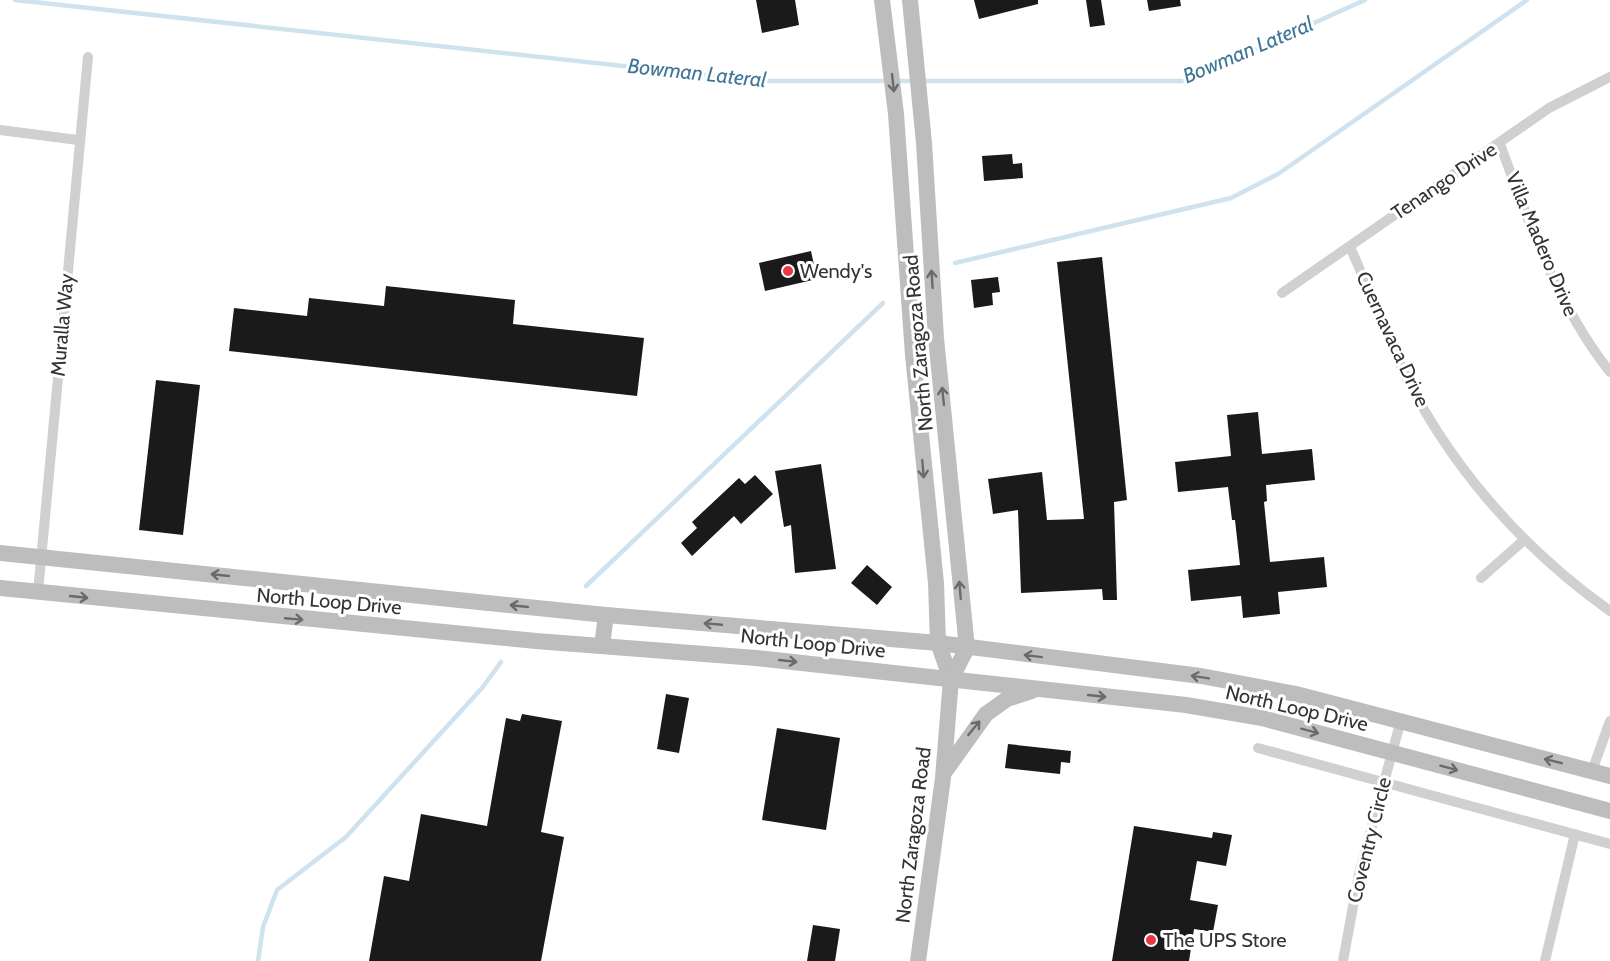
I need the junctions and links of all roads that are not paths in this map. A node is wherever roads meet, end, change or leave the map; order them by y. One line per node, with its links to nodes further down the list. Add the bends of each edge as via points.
1 (882, 0): 8 (main road, North Zaragoza Road, one-way to 8)
2 (910, 0): 11 (main road, North Zaragoza Road, one-way to 2)
3 (88, 57): 6 (street, Muralla Way)
4 (1610, 77): 7 (street, Tenango Drive, via 1549,108)
5 (0, 130): 6 (street)
6 (78, 140): 15 (street, Muralla Way)
7 (1500, 144): 9 (street, Tenango Drive); 12 (street, Villa Madero Drive, via 1536,241 1564,301)
8 (900, 170): 11 (main road, via 910,187 918,313 924,327); 21 (main road, North Zaragoza Road, one-way to 21)
9 (1350, 246): 10 (street, Tenango Drive); 13 (street, Cuernavaca Drive, via 1398,360 1422,406 1461,468)
10 (1282, 293)
11 (936, 338): 23 (main road, North Zaragoza Road, one-way to 11)
12 (1610, 372)
13 (1524, 540): 16 (street); 19 (street, Cuernavaca Drive, via 1558,573)
14 (0, 553): 15 (main road, North Loop Drive)
15 (42, 556): 18 (street, Muralla Way); 20 (main road, North Loop Drive, one-way to 15)
16 (1481, 578)
17 (0, 588): 18 (main road, North Loop Drive)
18 (38, 592): 22 (main road, North Loop Drive, one-way to 22)
19 (1610, 611)
20 (606, 615): 21 (main road, North Loop Drive, one-way to 20); 22 (main road)
21 (938, 643): 23 (main road, North Loop Drive); 24 (main road, North Zaragoza Road)
22 (602, 646): 24 (main road, North Loop Drive, one-way to 24)
23 (967, 648): 24 (main road, North Zaragoza Road); 26 (main road, North Loop Drive, one-way to 23, via 1201,676)
24 (951, 679): 25 (main road, North Loop Drive); 32 (main road, North Zaragoza Road)
25 (1039, 689): 29 (main road, North Loop Drive, one-way to 29, via 1262,718); 32 (main road, one-way to 25, via 948,764 986,714 1007,699)
26 (1401, 720): 29 (street, Coventry Circle); 30 (main road, North Loop Drive, one-way to 26)
27 (1610, 721): 30 (street)
28 (1258, 748): 33 (street)
29 (1392, 753): 33 (street, Coventry Circle); 34 (main road, North Loop Drive, one-way to 34)
30 (1592, 771): 31 (main road, North Loop Drive)
31 (1610, 776)
32 (943, 778): 37 (main road, North Zaragoza Road)
33 (1384, 783): 35 (street); 38 (street, Coventry Circle, via 1359,874)
34 (1610, 811)
35 (1575, 834): 36 (street); 39 (street)
36 (1610, 844)
37 (918, 961)
38 (1343, 961)
39 (1545, 961)

